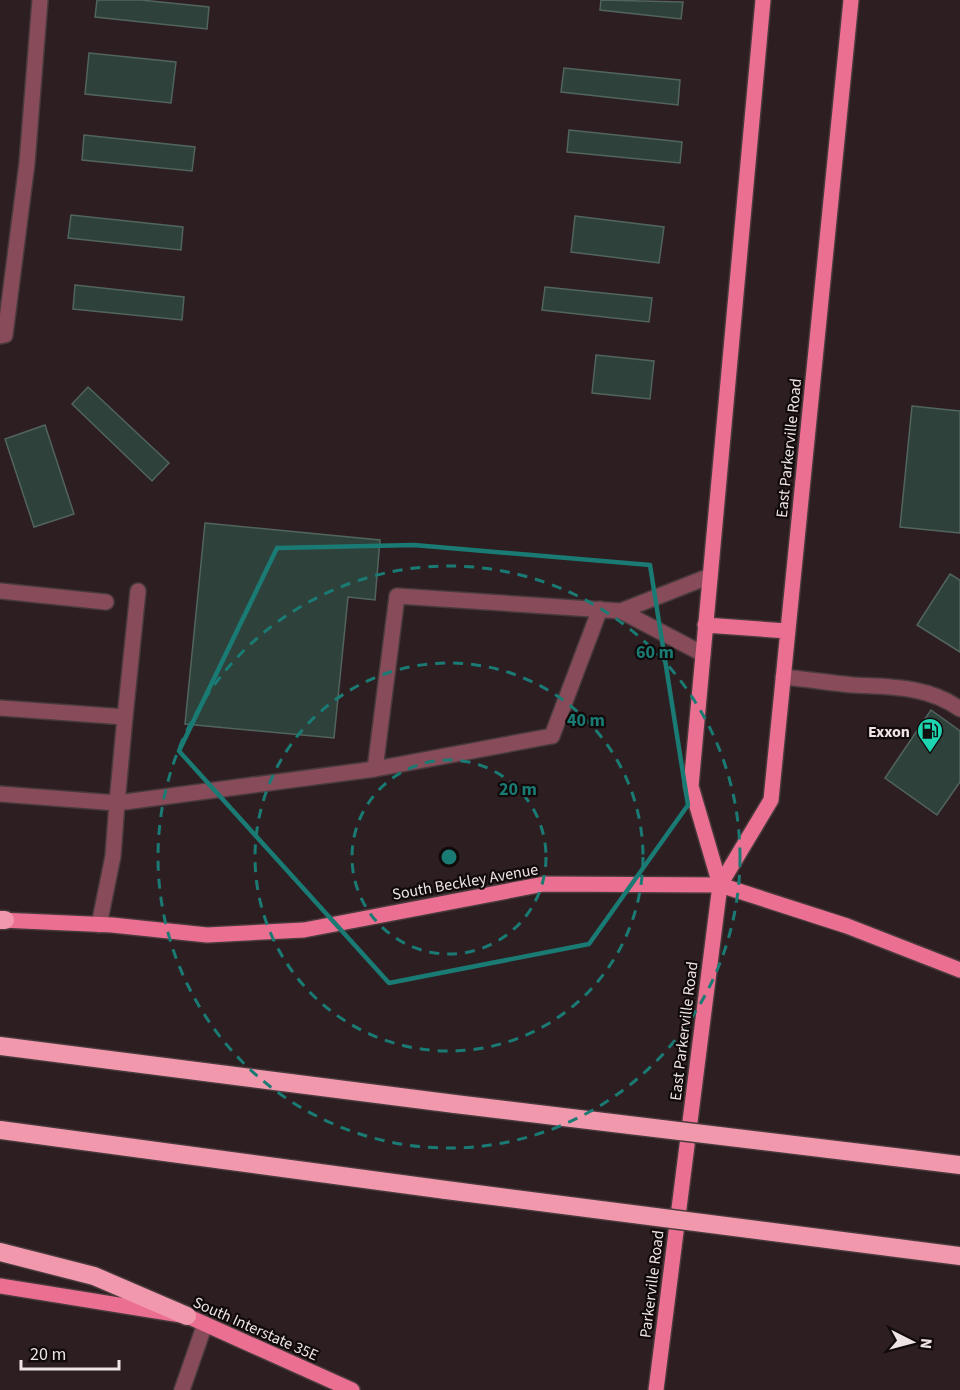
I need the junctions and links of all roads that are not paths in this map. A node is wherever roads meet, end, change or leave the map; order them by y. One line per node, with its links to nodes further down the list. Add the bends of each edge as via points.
1 (40, 0): 4 (street, via 27,163)
2 (763, 0): 5 (main road, East Parkerville Road)
3 (851, 0): 12 (main road, East Parkerville Road)
4 (2, 336)
5 (710, 576): 10 (street); 11 (main road, East Parkerville Road)
6 (0, 591): 8 (street)
7 (138, 591): 17 (street)
8 (106, 602)
9 (600, 609): 10 (street); 18 (street, via 552,736); 18 (street, via 397,596)
10 (621, 610): 13 (street)
11 (705, 625): 12 (main road); 13 (main road, East Parkerville Road)
12 (788, 631): 14 (main road, East Parkerville Road)
13 (703, 654): 21 (main road, East Parkerville Road, via 691,786)
14 (783, 677): 16 (street, via 901,687 944,698); 21 (main road, East Parkerville Road, via 771,800)
15 (0, 708): 17 (street)
16 (960, 709)
17 (125, 717): 20 (street)
18 (375, 769): 20 (street)
19 (0, 794): 20 (street)
20 (117, 803): 23 (street, via 113,856)
21 (720, 885): 23 (main road, South Beckley Avenue, via 544,884 304,930 207,935); 24 (main road, South Beckley Avenue, via 847,926); 28 (main road, East Parkerville Road)
22 (2, 920): 23 (main road, South Beckley Avenue)
23 (99, 925)
24 (960, 969)
25 (0, 1046): 27 (highway, bridge)
26 (0, 1130): 30 (highway, bridge)
27 (960, 1166)
28 (682, 1182): 36 (main road, Parkerville Road)
29 (0, 1252): 32 (highway, via 94,1276)
30 (960, 1256)
31 (0, 1286): 32 (main road, South Interstate 35E)
32 (187, 1316): 33 (main road, South Interstate 35E)
33 (205, 1324): 34 (street); 35 (main road, South Interstate 35E)
34 (182, 1390)
35 (352, 1390)
36 (656, 1390)

